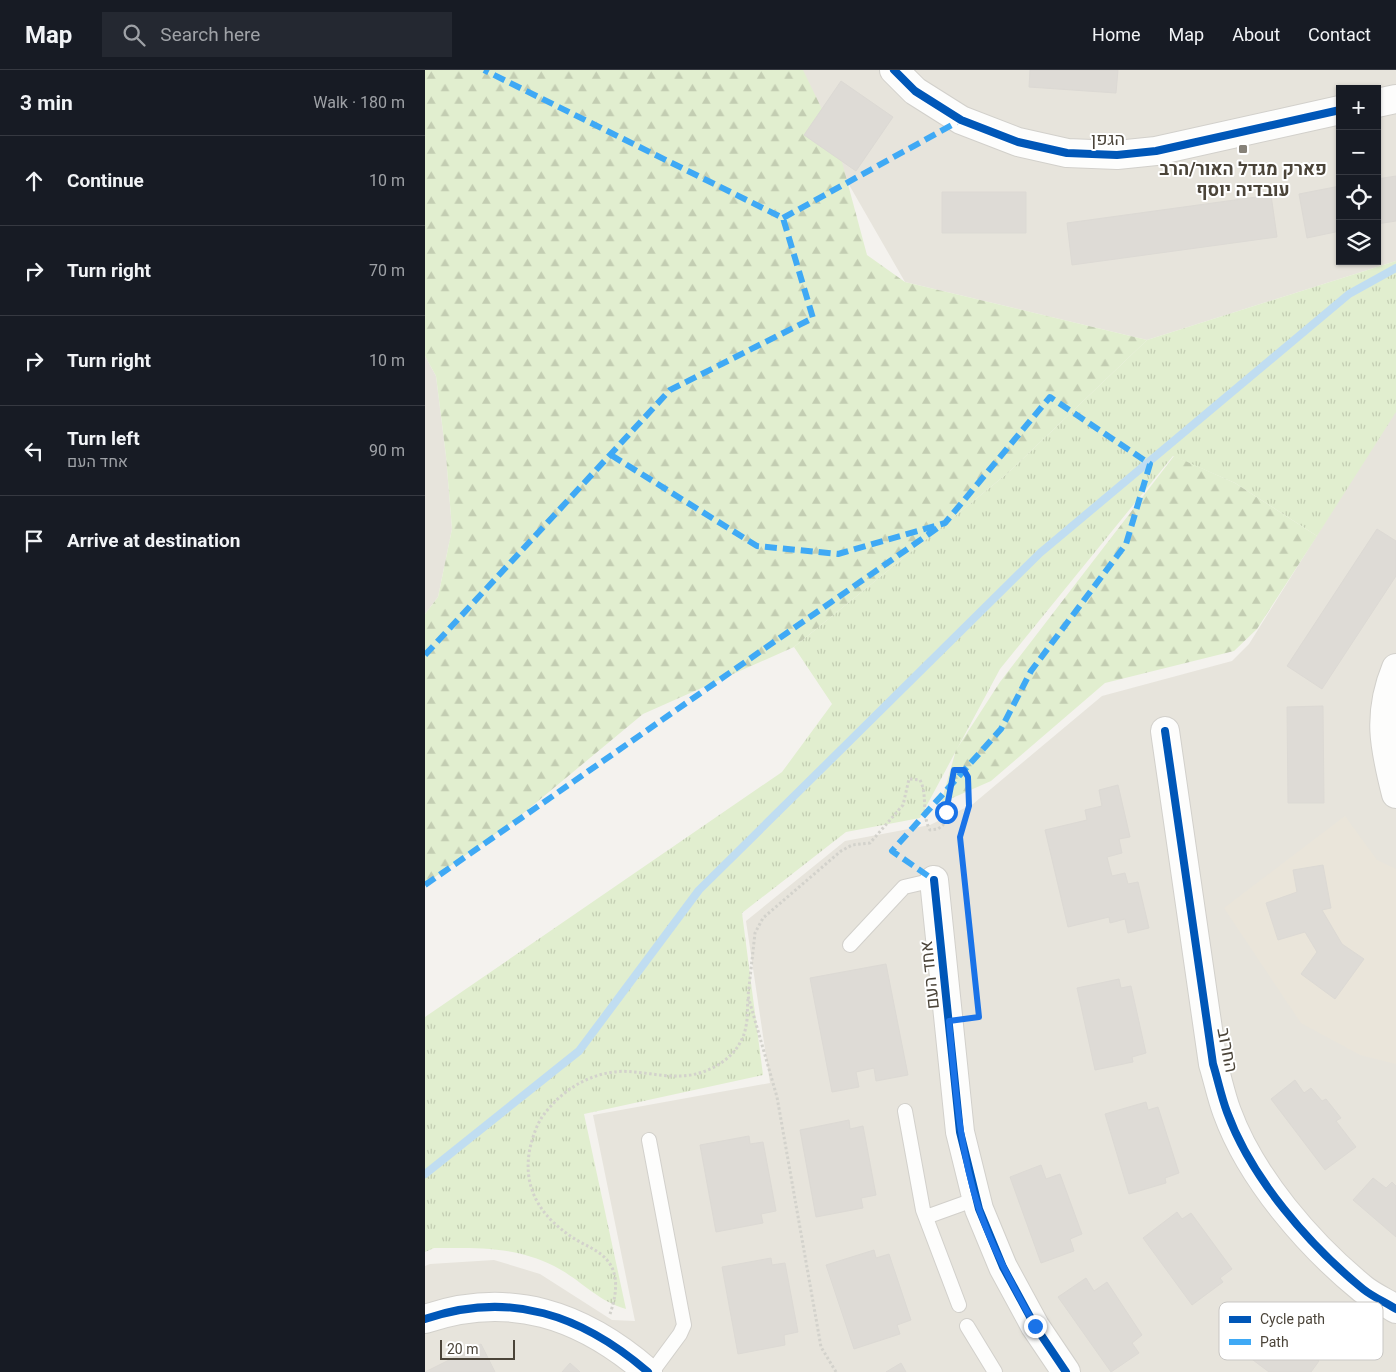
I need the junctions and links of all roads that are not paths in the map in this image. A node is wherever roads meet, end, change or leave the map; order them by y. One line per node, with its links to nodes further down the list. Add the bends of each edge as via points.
1 (894, 70): 4 (street, הגפן, via 915,92 961,120 1019,142 1067,153 1117,155 1156,151)
2 (1396, 99): 3 (street)
3 (1381, 102)
4 (1336, 111)
5 (1396, 668): 7 (street, via 1383,718 1386,756)
6 (1165, 731): 15 (street, החרוב, via 1213,1064 1227,1113 1277,1200 1308,1237 1365,1290)
7 (1396, 794)
8 (934, 880): 9 (lane, via 904,887); 12 (street, אחד העם, via 960,1132)
9 (850, 945)
10 (905, 1111): 13 (lane)
11 (649, 1140): 19 (lane, via 684,1325)
12 (976, 1199): 13 (lane); 21 (street, אחד העם, via 1003,1267)
13 (926, 1217): 14 (lane)
14 (959, 1305)
15 (1396, 1309)
16 (425, 1319): 18 (street, via 445,1312 485,1307 523,1309 559,1318 601,1337 624,1351)
17 (967, 1326): 20 (lane)
18 (648, 1372)
19 (652, 1372)
20 (995, 1372)
21 (1065, 1372)

